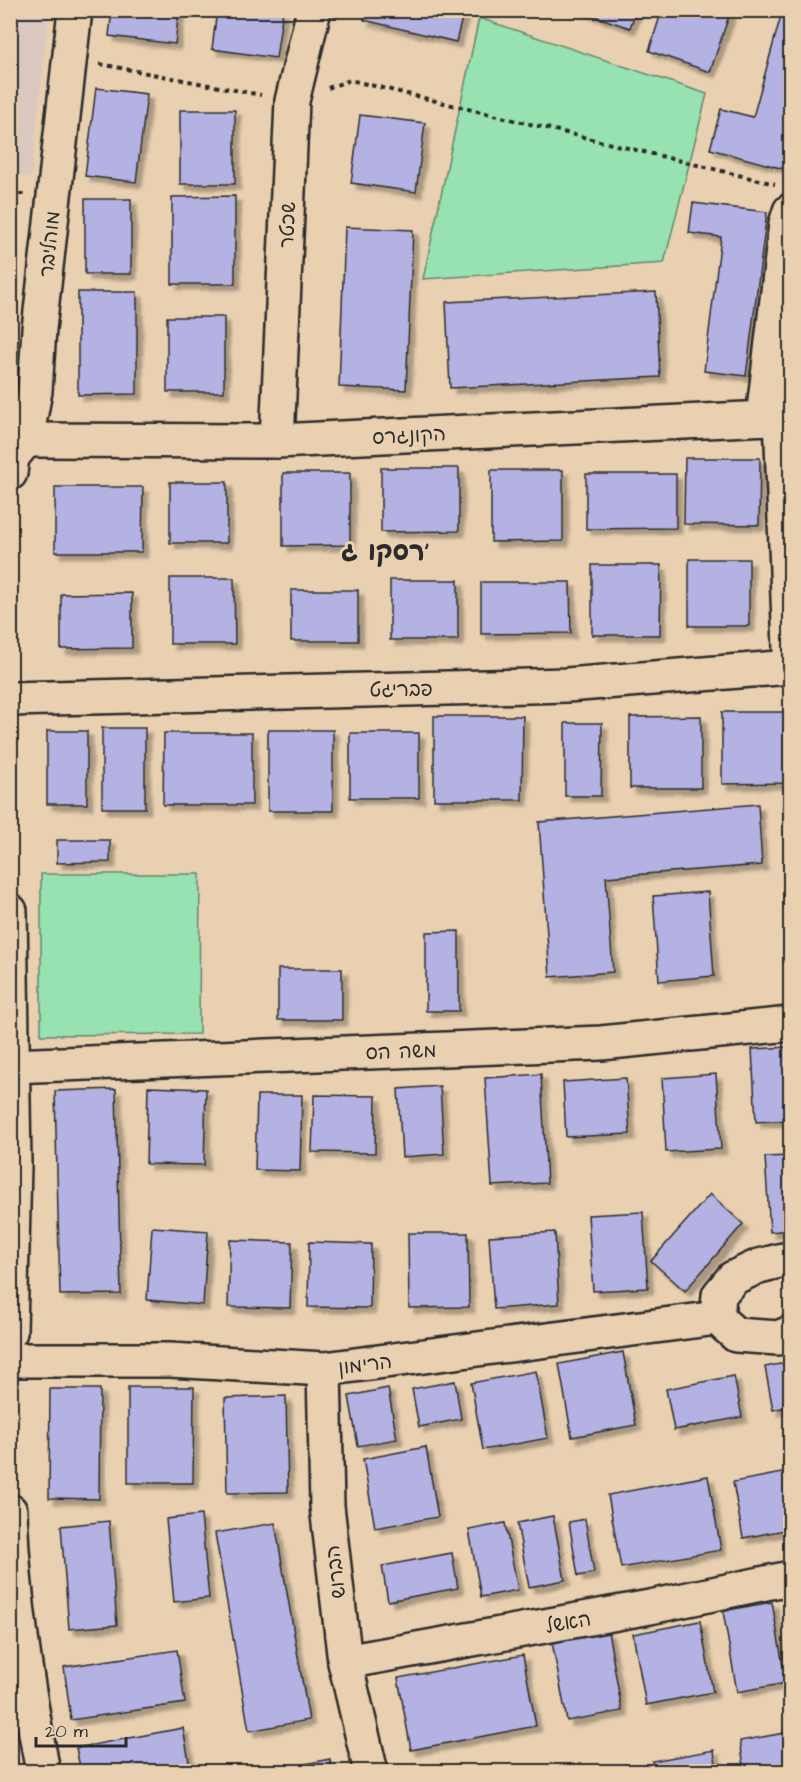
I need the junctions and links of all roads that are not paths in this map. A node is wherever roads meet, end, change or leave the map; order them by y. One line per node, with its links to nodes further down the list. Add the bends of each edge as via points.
1 (75, 10): 6 (street, מוהליבר, via 35,391)
2 (314, 10): 5 (street, שכטר, via 292,101)
3 (785, 198): 4 (street)
4 (778, 417): 5 (street, הקונגרס); 7 (street)
5 (277, 441): 6 (street, הקונגרס)
6 (15, 457)
7 (790, 649)
8 (790, 667): 9 (street, פבריגט, via 567,685)
9 (10, 699)
10 (10, 911): 12 (street)
11 (790, 1024): 12 (street, משה הס, via 601,1043)
12 (12, 1066): 15 (street)
13 (790, 1263): 14 (street, via 783,1260 759,1266 733,1278 719,1294)
14 (717, 1318): 16 (street, via 736,1335 778,1338); 18 (street, הרימון)
15 (10, 1332)
16 (790, 1333)
17 (10, 1360): 18 (street, הרימון, via 170,1360)
18 (324, 1369): 21 (street, הברוש, via 327,1506)
19 (10, 1511): 22 (street, via 13,1570)
20 (790, 1578): 21 (street, האשל)
21 (345, 1662): 23 (street, הברוש)
22 (43, 1772)
23 (371, 1772)

